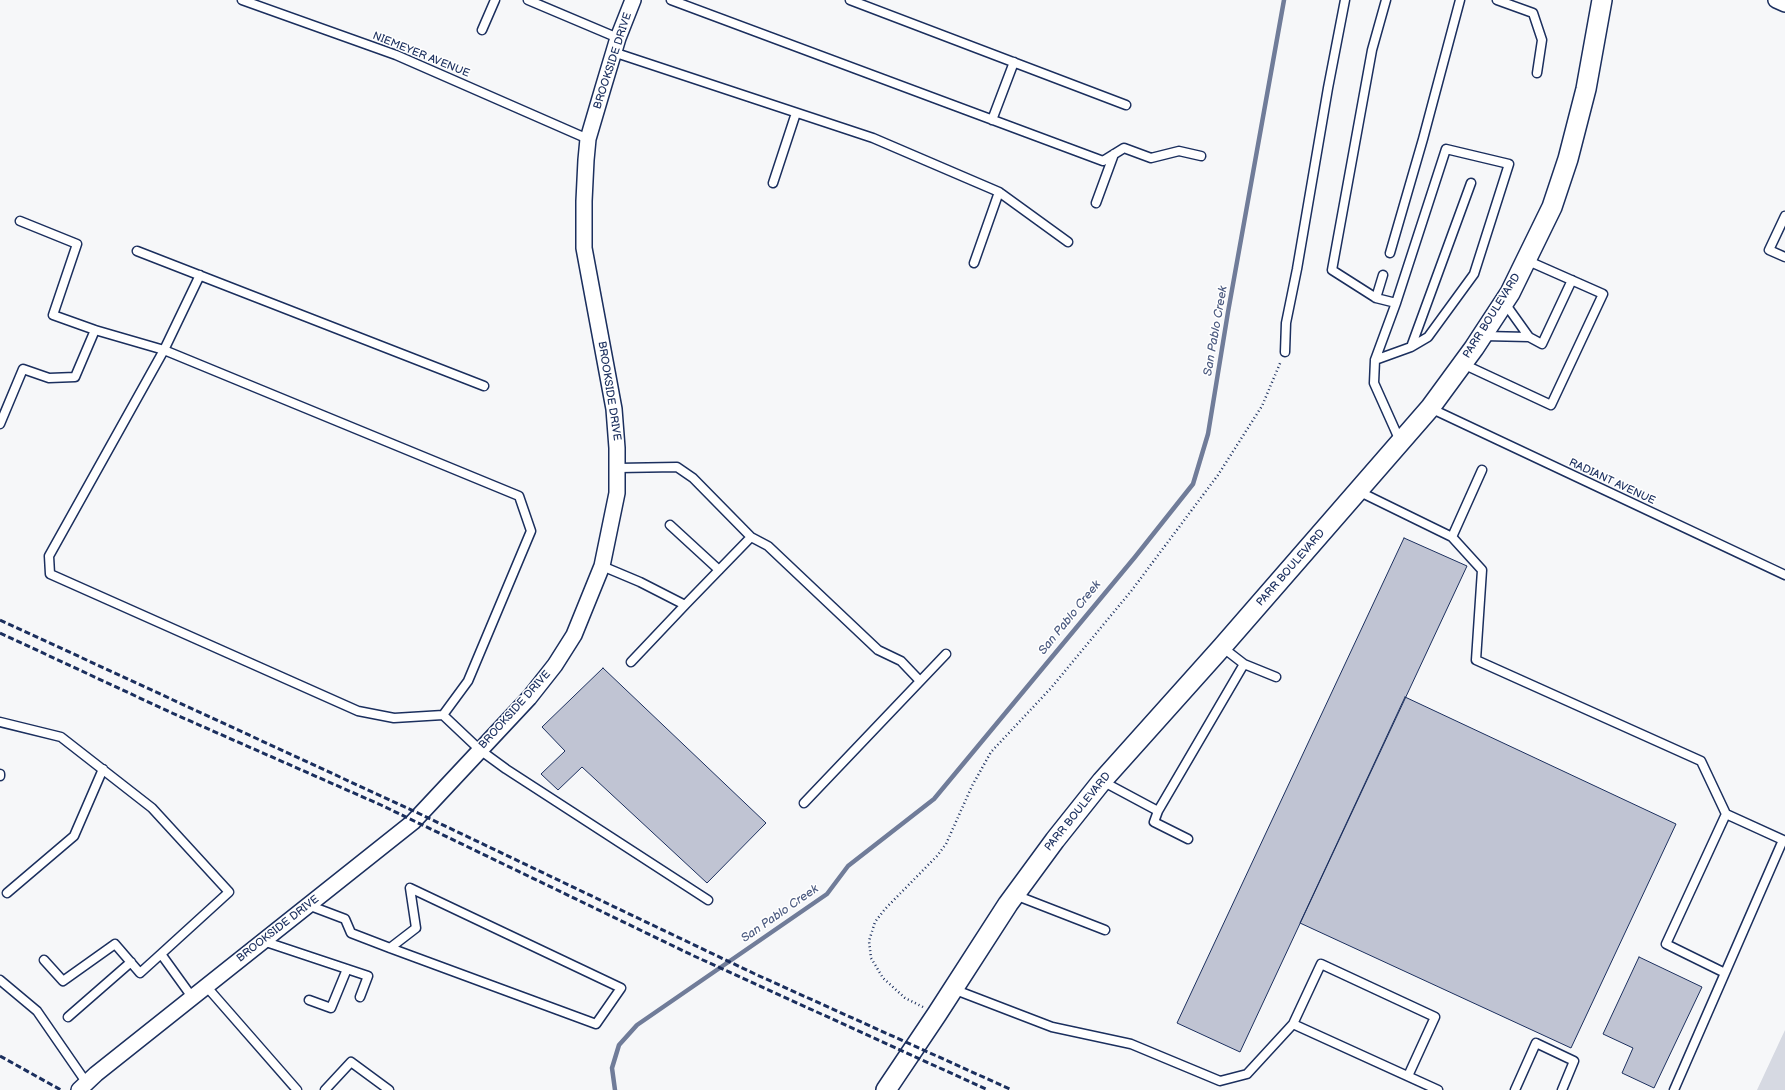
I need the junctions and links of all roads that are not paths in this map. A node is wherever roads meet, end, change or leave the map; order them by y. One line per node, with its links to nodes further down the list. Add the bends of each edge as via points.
1 (242, 0): 22 (lane, NIEMEYER AVENUE, via 396,56)
2 (496, 0): 14 (lane)
3 (528, 0): 15 (lane)
4 (633, 0): 15 (street, BROOKSIDE DRIVE)
5 (671, 0): 21 (lane)
6 (850, 0): 17 (lane)
7 (1345, 0): 48 (lane, via 1286,323)
8 (1386, 0): 40 (lane, via 1372,50 1332,270)
9 (1460, 0): 33 (lane)
10 (1497, 0): 18 (lane, via 1533,13 1542,40)
11 (1602, 0): 35 (street, PARR BOULEVARD, via 1586,89 1568,159 1552,207)
12 (1776, 0): 13 (street)
13 (1785, 4)
14 (482, 30)
15 (618, 38): 16 (street, BROOKSIDE DRIVE)
16 (613, 52): 20 (lane); 22 (street, BROOKSIDE DRIVE)
17 (1014, 62): 19 (lane); 21 (lane)
18 (1537, 73)
19 (1126, 105)
20 (796, 113): 25 (lane); 27 (lane, via 873,138)
21 (992, 120): 23 (lane, via 1103,161)
22 (588, 139): 55 (street, BROOKSIDE DRIVE, via 584,248 614,409)
23 (1114, 154): 24 (lane, via 1124,148 1151,158 1179,151); 28 (lane)
24 (1201, 156)
25 (773, 183)
26 (1471, 183): 46 (lane)
27 (999, 192): 31 (lane); 36 (lane)
28 (1096, 203)
29 (1785, 216): 34 (lane, via 1769,250)
30 (20, 221): 43 (lane, via 77,244 53,316)
31 (1068, 242)
32 (137, 251): 37 (lane)
33 (1390, 253)
34 (1785, 257)
35 (1526, 260): 39 (lane); 41 (street, PARR BOULEVARD)
36 (974, 263)
37 (200, 275): 47 (lane); 51 (lane)
38 (1383, 275): 40 (lane)
39 (1572, 280): 45 (lane, via 1542,344); 50 (lane, via 1603,294 1551,405)
40 (1376, 298): 42 (lane)
41 (1504, 302): 44 (street, PARR BOULEVARD); 45 (lane)
42 (1396, 303): 46 (lane, via 1446,149 1509,164 1474,274 1428,338); 49 (lane)
43 (95, 330): 47 (lane); 53 (lane, via 75,377 49,378 23,369)
44 (1482, 336): 45 (lane); 50 (street, PARR BOULEVARD)
45 (1529, 337)
46 (1411, 347): 49 (lane)
47 (164, 350): 71 (lane, via 519,496 531,531 468,681); 71 (lane, via 49,556 50,574 358,711 394,718)
48 (1285, 352)
49 (1375, 360): 54 (lane, via 1374,382)
50 (1462, 363): 52 (street, PARR BOULEVARD)
51 (484, 386)
52 (1430, 408): 54 (street, PARR BOULEVARD); 63 (lane, RADIANT AVENUE)
53 (0, 424)
54 (1400, 442): 57 (street, PARR BOULEVARD)
55 (618, 468): 60 (lane, via 677,467 693,478); 61 (street, BROOKSIDE DRIVE, via 617,493)
56 (1482, 470): 59 (lane)
57 (1358, 490): 59 (lane); 65 (street, PARR BOULEVARD)
58 (670, 525): 62 (lane)
59 (1452, 537): 78 (lane, via 1482,570 1476,660 1701,761)
60 (751, 538): 62 (lane); 70 (lane, via 768,546 878,650 901,661)
61 (602, 566): 64 (lane); 73 (street, BROOKSIDE DRIVE, via 574,635 555,665 529,698)
62 (719, 570): 64 (lane)
63 (1785, 576)
64 (685, 605): 67 (lane)
65 (1222, 647): 68 (lane); 75 (street, PARR BOULEVARD)
66 (946, 654): 70 (lane)
67 (631, 662)
68 (1244, 664): 69 (lane); 77 (lane)
69 (1276, 677)
70 (920, 681): 76 (lane)
71 (443, 715): 73 (lane)
72 (0, 722): 74 (lane, via 61,737)
73 (480, 750): 82 (lane, via 506,770); 83 (street, BROOKSIDE DRIVE, via 413,822)
74 (103, 769): 80 (lane, via 74,836); 87 (lane, via 152,808 229,892)
75 (1102, 781): 77 (lane); 81 (street, PARR BOULEVARD)
76 (804, 803)
77 (1158, 811): 79 (lane, via 1154,822)
78 (1726, 814): 91 (lane, via 1783,840); 91 (lane, via 1666,944)
79 (1188, 839)
80 (8, 893)
81 (1015, 895): 84 (lane); 94 (street, PARR BOULEVARD)
82 (708, 900)
83 (308, 905): 85 (street, BROOKSIDE DRIVE); 86 (lane, via 345,919 351,933)
84 (1105, 930)
85 (263, 941): 90 (lane); 93 (street, BROOKSIDE DRIVE)
86 (390, 948): 86 (lane, via 596,1024 621,988 410,888 416,928)
87 (161, 954): 89 (lane, via 140,973); 95 (lane)
88 (44, 960): 89 (lane, via 63,980 115,944)
89 (131, 962): 98 (lane)
90 (347, 969): 96 (lane, via 368,976); 97 (lane, via 331,1008)
91 (1725, 973): 109 (lane)
92 (0, 980): 101 (lane, via 37,1011)
93 (206, 986): 95 (street, BROOKSIDE DRIVE); 102 (lane)
94 (953, 989): 99 (lane, via 1052,1027 1131,1044 1220,1081 1247,1074); 105 (street, PARR BOULEVARD)
95 (192, 997): 101 (street, BROOKSIDE DRIVE)
96 (360, 997)
97 (309, 1000)
98 (68, 1017)
99 (1293, 1024): 100 (lane); 100 (lane, via 1321,964 1435,1017)
100 (1408, 1076): 106 (lane)
101 (82, 1086)
102 (297, 1090)
103 (325, 1090): 104 (lane, via 351,1062)
104 (390, 1090)
105 (886, 1090)
106 (1438, 1090)
107 (1515, 1090): 108 (lane, via 1536,1043 1574,1061)
108 (1562, 1090)
109 (1674, 1090)

